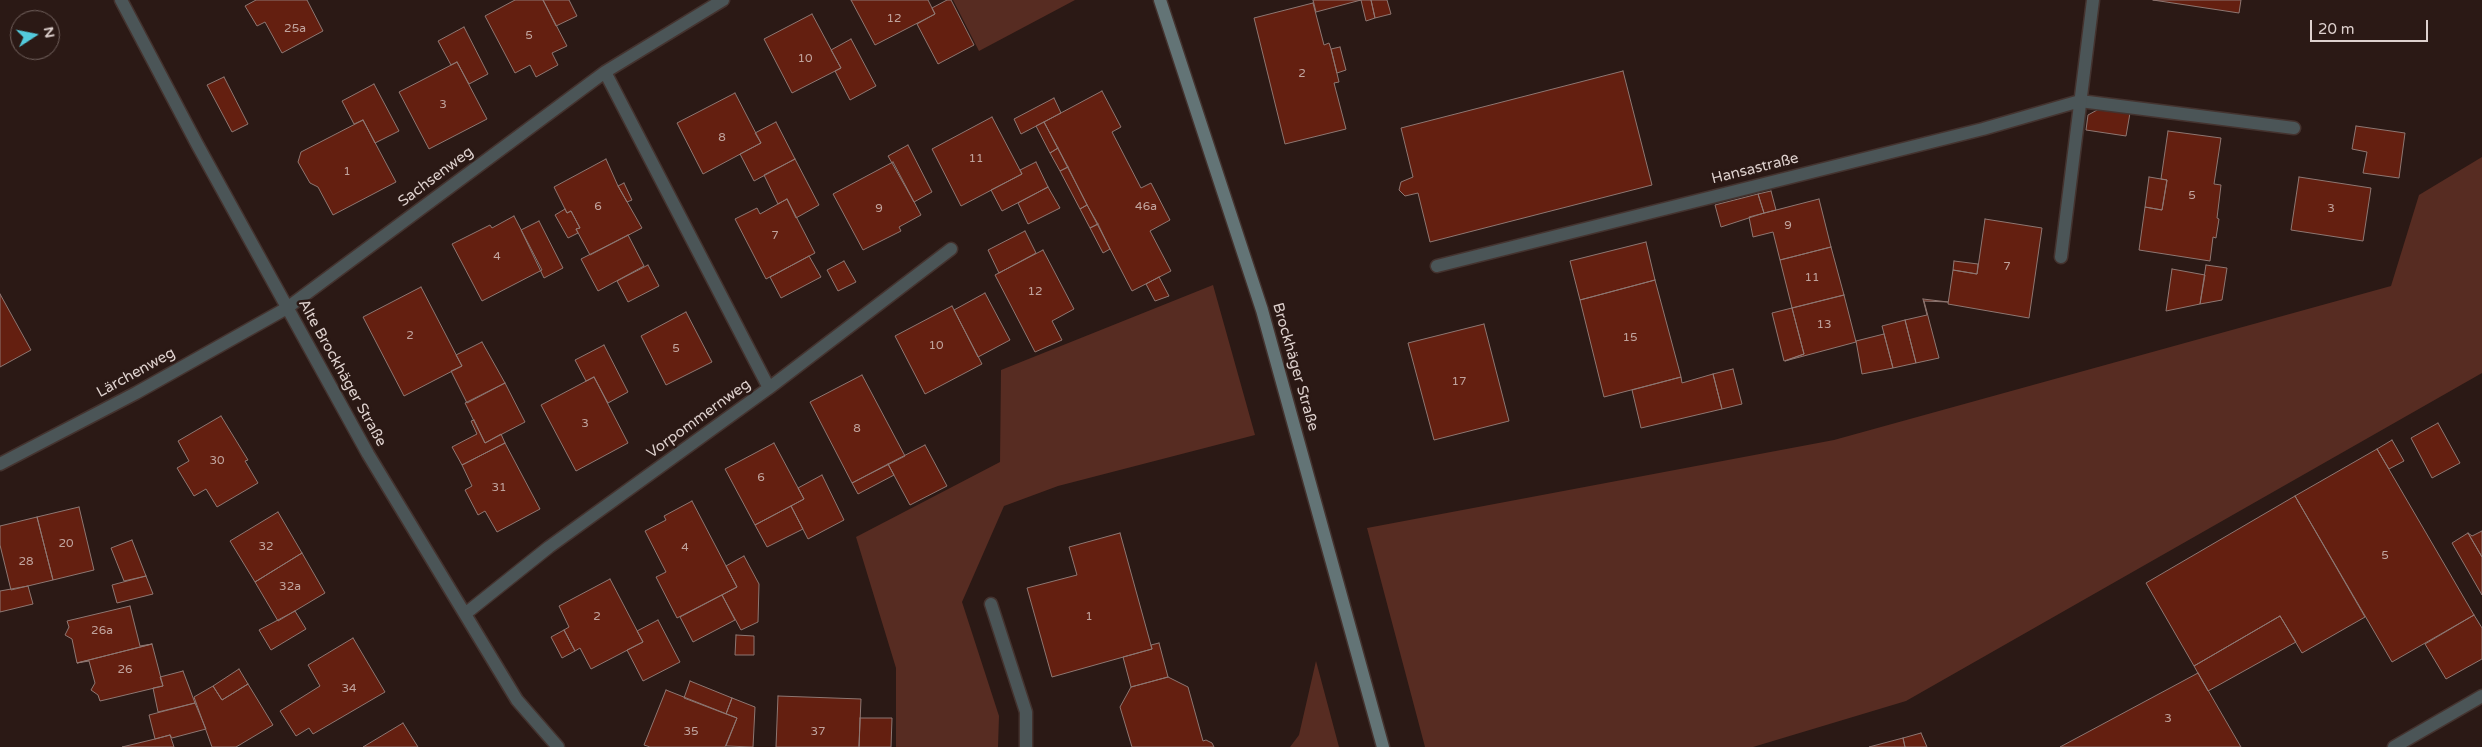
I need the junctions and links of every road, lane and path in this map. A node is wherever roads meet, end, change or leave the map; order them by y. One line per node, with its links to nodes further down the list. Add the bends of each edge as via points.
1 (121, 0): 11 (street, Alte Brockhäger Straße)
2 (1160, 0): 19 (street, Brockhäger Straße, via 1262,310)
3 (2093, 0): 6 (street)
4 (715, 2): 5 (street, Sachsenweg)
5 (605, 72): 11 (street, Sachsenweg); 12 (street)
6 (2080, 101): 7 (street); 9 (street); 10 (street, Hansastraße, via 1983,129)
7 (2294, 128)
8 (951, 249): 12 (street, Vorpommernweg)
9 (2061, 257)
10 (1437, 266)
11 (286, 308): 13 (street, Lärchenweg, via 136,393); 15 (street, Alte Brockhäger Straße, via 368,454)
12 (769, 388): 15 (street, Vorpommernweg, via 549,547)
13 (0, 464)
14 (991, 604): 18 (street, via 1026,712)
15 (466, 614): 17 (street, Alte Brockhäger Straße, via 517,700)
16 (2482, 696): 20 (street)
17 (558, 747)
18 (1026, 747)
19 (1383, 747)
20 (2394, 747)

